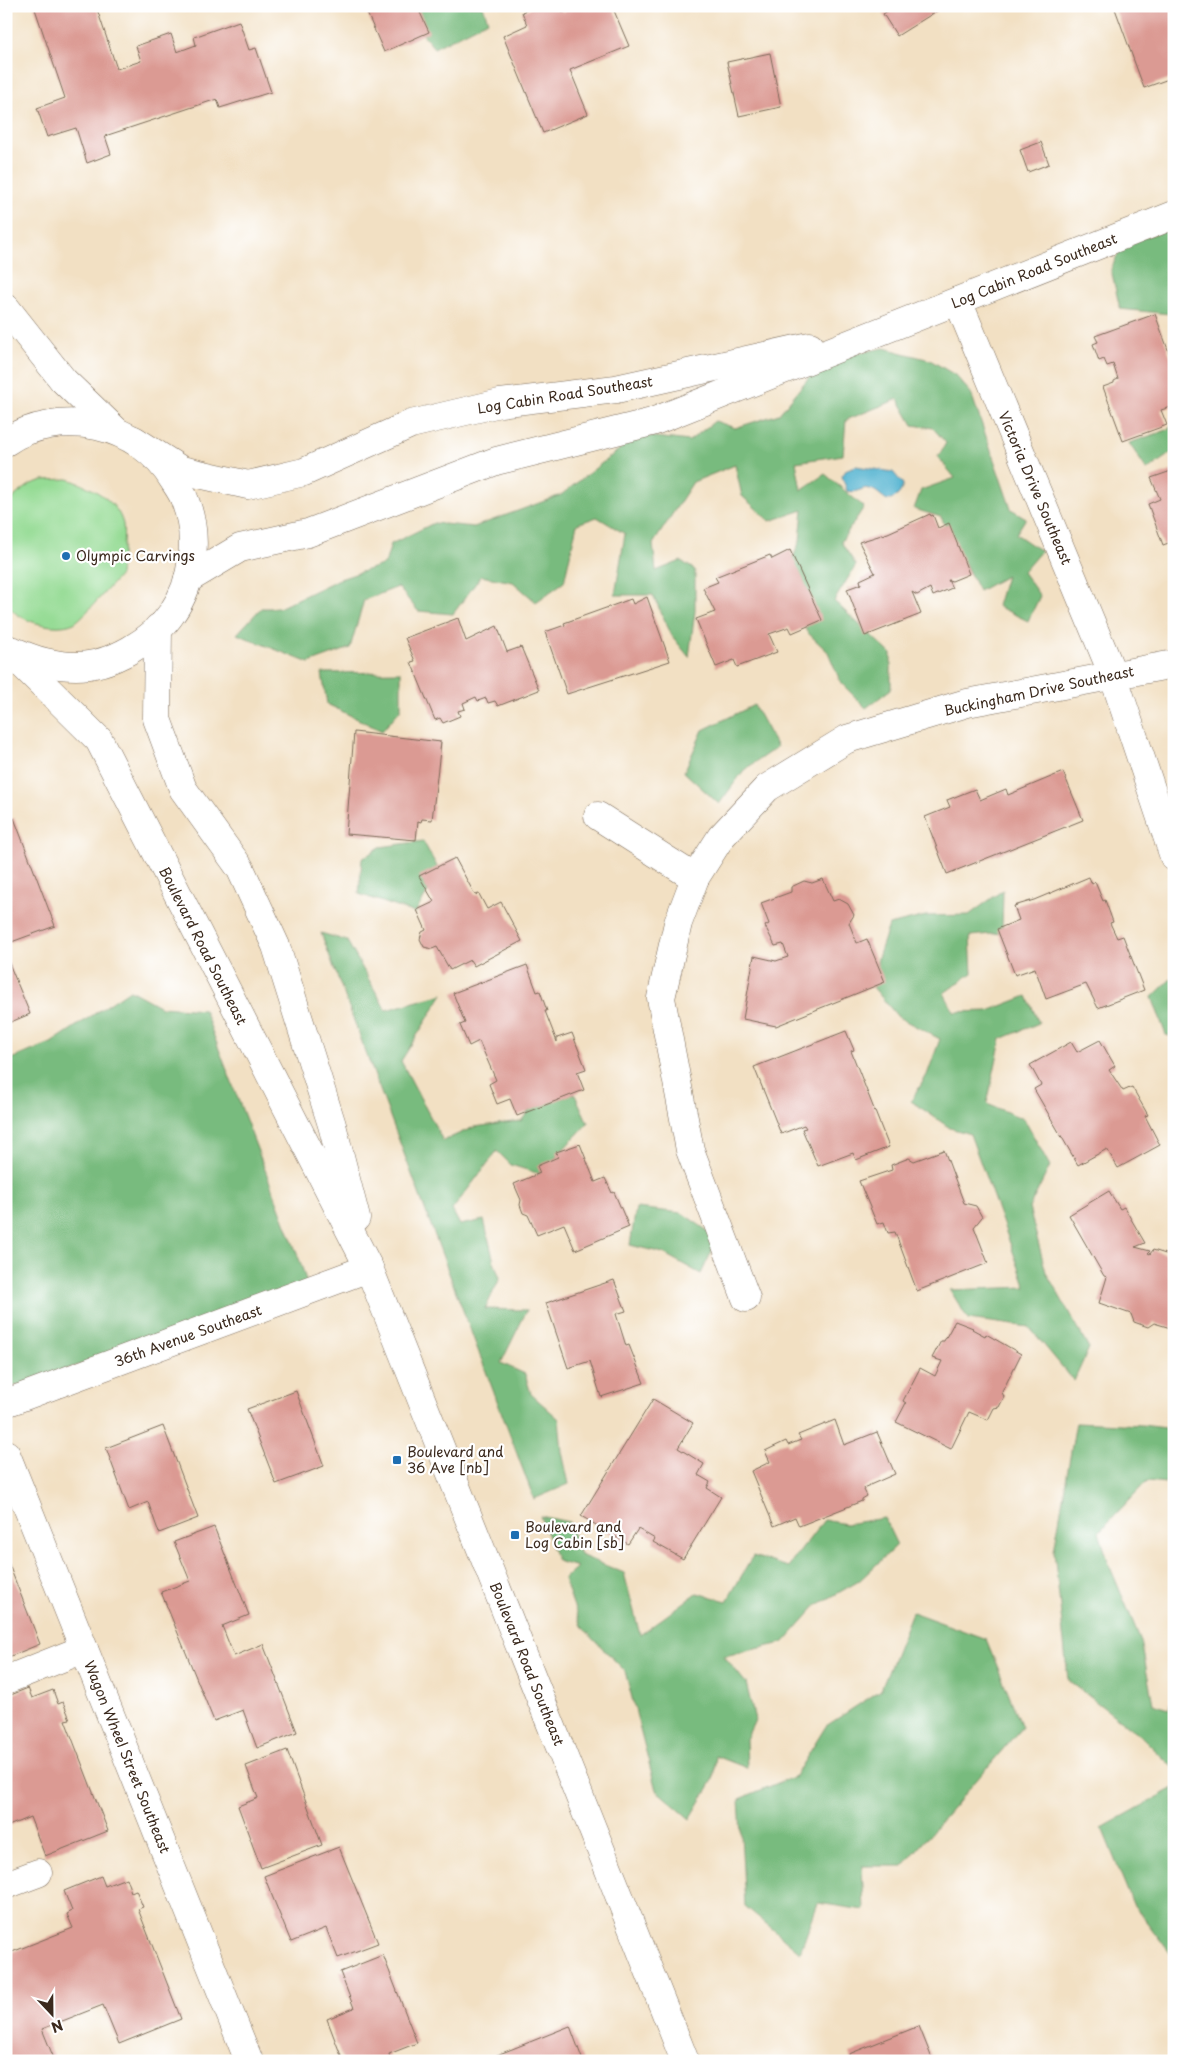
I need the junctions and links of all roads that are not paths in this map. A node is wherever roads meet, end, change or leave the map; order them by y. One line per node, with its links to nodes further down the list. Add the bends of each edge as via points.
1 (1174, 215): 2 (street, Log Cabin Road Southeast)
2 (958, 301): 4 (street, Log Cabin Road Southeast); 11 (street, Victoria Drive Southeast)
3 (6, 308): 5 (street, via 64,380)
4 (894, 326): 5 (street, Log Cabin Road Southeast, via 616,389 500,403 411,424 304,472 248,485 181,470); 7 (street, Log Cabin Road Southeast, via 652,422 496,461 308,533 240,548)
5 (124, 435): 6 (street, via 81,423 46,425); 7 (street, via 165,466 186,500 194,540)
6 (6, 442)
7 (188, 579): 8 (street, via 172,613)
8 (158, 628): 9 (street, via 147,640 114,658 78,666 40,662); 15 (street, Boulevard Road Southeast, via 157,719 183,789 240,868 276,946 332,1125)
9 (6, 648): 15 (street, Boulevard Road Southeast, via 99,740)
10 (1174, 664): 11 (street, Buckingham Drive Southeast)
11 (1113, 675): 13 (street, Victoria Drive Southeast); 14 (street, Buckingham Drive Southeast, via 966,703 847,739 767,788 721,837)
12 (598, 816): 14 (street)
13 (1174, 857)
14 (695, 878): 16 (street, Buckingham Drive Southeast, via 678,923 661,998 690,1150)
15 (369, 1268): 17 (street, 36th Avenue Southeast); 24 (street, Boulevard Road Southeast)
16 (746, 1298)
17 (6, 1403)
18 (6, 1454): 19 (street, Wagon Wheel Street Southeast)
19 (84, 1649): 20 (street); 23 (street, Wagon Wheel Street Southeast)
20 (6, 1680)
21 (38, 1873): 22 (street)
22 (6, 1885)
23 (249, 2061)
24 (685, 2061)

